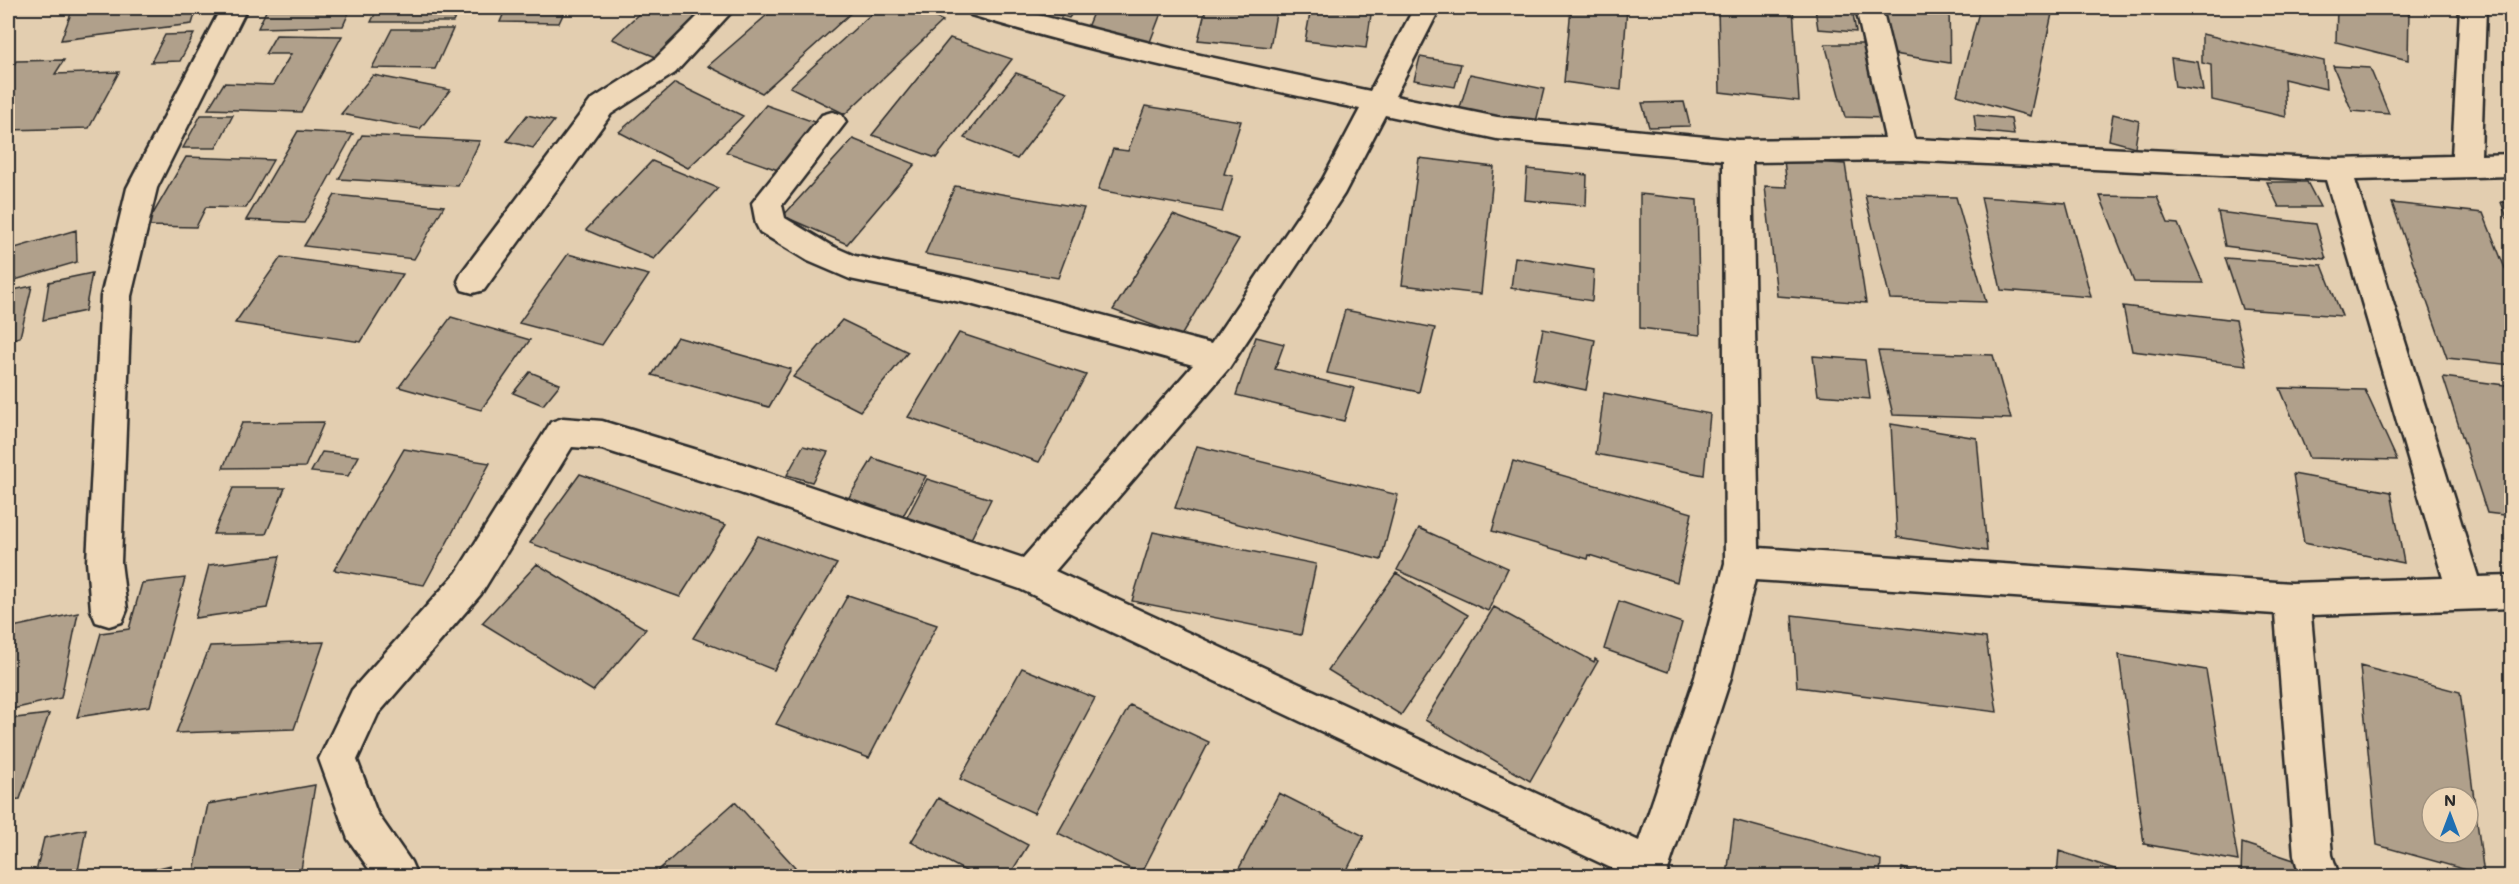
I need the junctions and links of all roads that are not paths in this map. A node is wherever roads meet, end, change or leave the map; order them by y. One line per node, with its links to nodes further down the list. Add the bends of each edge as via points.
1 (234, 8): 21 (street, via 142,188 116,296 104,562)
2 (722, 8): 14 (street, via 665,66 601,106)
3 (980, 8): 7 (street, via 1186,62)
4 (1426, 8): 7 (street)
5 (1869, 8): 9 (street)
6 (2473, 8): 11 (street)
7 (1379, 102): 10 (street, via 1497,128); 15 (street, via 1334,186)
8 (832, 122): 15 (street, via 767,203 771,224 850,267 970,292)
9 (1902, 149): 10 (street); 13 (street)
10 (1737, 151): 16 (street)
11 (2466, 165): 12 (street); 13 (street)
12 (2511, 165)
13 (2337, 170): 18 (street)
14 (472, 281)
15 (1218, 359): 17 (street)
16 (1742, 563): 20 (street); 22 (street, via 1713,677)
17 (1029, 576): 22 (street); 23 (street, via 602,435 563,432 469,583 365,702 338,759 362,825)
18 (2465, 592): 19 (street); 20 (street)
19 (2511, 592)
20 (2292, 599): 24 (street, via 2313,855)
21 (109, 610)
22 (1649, 871)
23 (397, 876)
24 (2319, 876)

